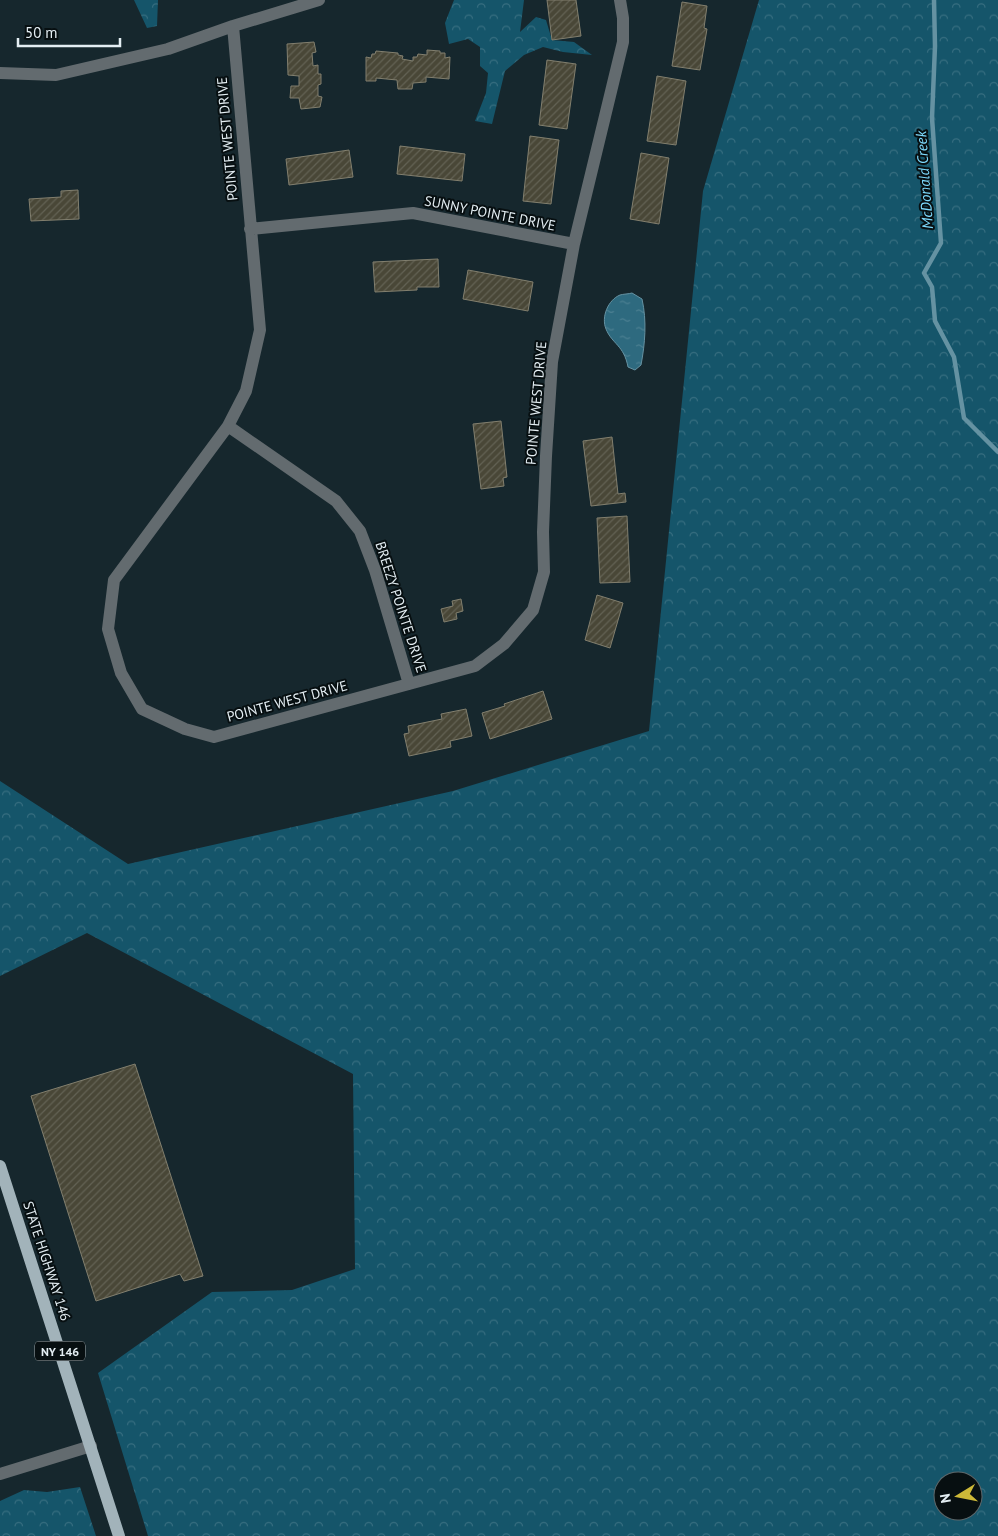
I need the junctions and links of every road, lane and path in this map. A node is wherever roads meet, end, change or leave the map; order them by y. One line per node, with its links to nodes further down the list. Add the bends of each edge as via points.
1 (319, 0): 3 (street)
2 (620, 0): 6 (street, POINTE WEST DRIVE, via 623,42)
3 (233, 26): 4 (street, via 168,49 56,75); 5 (street, POINTE WEST DRIVE)
4 (0, 73)
5 (250, 230): 6 (street, SUNNY POINTE DRIVE, via 413,213); 7 (street, POINTE WEST DRIVE, via 260,330 246,391)
6 (574, 244): 8 (street, POINTE WEST DRIVE, via 552,362 544,484 544,572 533,610 504,644 475,666)
7 (228, 426): 8 (street, BREEZY POINTE DRIVE, via 336,501 360,532 375,570); 8 (street, POINTE WEST DRIVE, via 114,580 108,629 120,673 142,709 185,729 214,737)
8 (409, 684)
9 (0, 1166): 10 (main road, STATE HIGHWAY 146 / NY 146)
10 (91, 1446): 11 (street); 12 (main road, STATE HIGHWAY 146 / NY 146)
11 (0, 1474)
12 (119, 1536)

